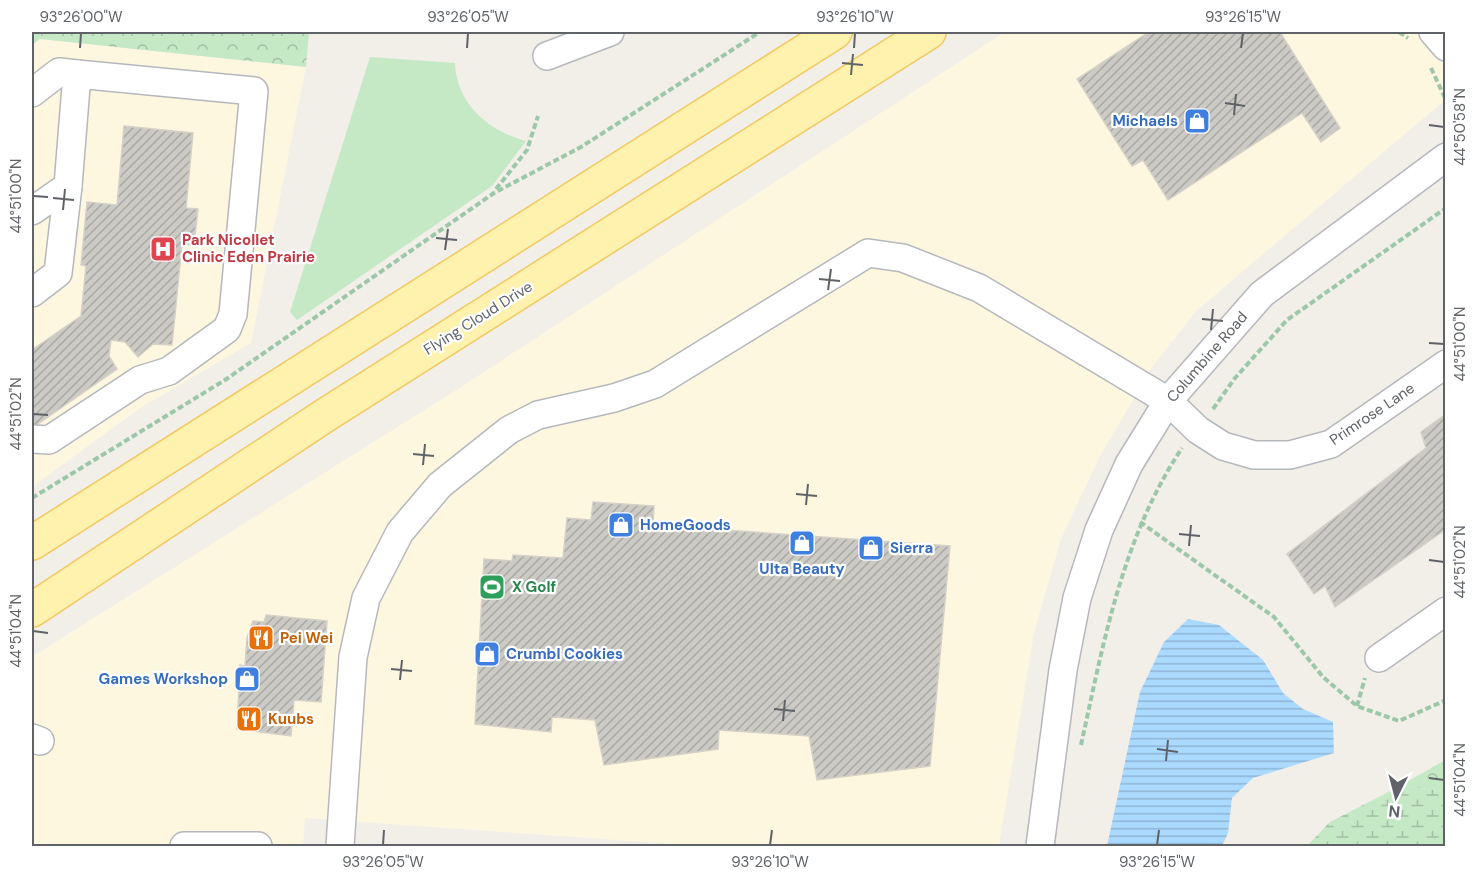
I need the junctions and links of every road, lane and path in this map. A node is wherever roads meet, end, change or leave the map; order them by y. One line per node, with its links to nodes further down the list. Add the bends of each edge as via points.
1 (610, 32): 7 (street)
2 (760, 32): 13 (path, via 581,147)
3 (835, 32): 23 (main road)
4 (929, 32): 24 (main road, Flying Cloud Drive)
5 (1433, 32): 6 (street)
6 (1446, 47)
7 (547, 56)
8 (77, 74): 9 (street, via 59,72); 12 (street); 20 (street, via 254,91 233,314 227,329 169,371 140,380 49,440)
9 (32, 93)
10 (538, 116): 13 (path, via 528,150)
11 (1446, 157): 18 (street, Columbine Road, via 1262,294)
12 (68, 186): 15 (street); 16 (street, via 58,273)
13 (494, 193): 21 (path, via 225,380)
14 (1446, 208): 19 (path, via 1287,320 1235,378)
15 (32, 211)
16 (32, 293)
17 (1446, 364): 19 (street, Primrose Lane, via 1331,444 1290,455 1254,455 1223,446)
18 (1168, 400): 19 (street, Primrose Lane); 31 (street, Primrose Lane, via 978,288 903,258 868,253 655,384 614,398 538,415 509,430 440,485 426,501 400,532 366,598 353,657); 32 (street, Columbine Road, via 1129,464 1103,521 1077,598 1063,670)
19 (1198, 430): 22 (path, via 1159,483)
20 (32, 439)
21 (32, 498)
22 (1140, 522): 27 (path, via 1275,617 1323,677 1357,706 1399,721); 28 (path, via 1111,611)
23 (32, 543)
24 (34, 602)
25 (1446, 611): 26 (street)
26 (1379, 658)
27 (1446, 700)
28 (1078, 757)
29 (184, 846): 30 (street)
30 (258, 846)
31 (340, 846)
32 (1040, 846)

